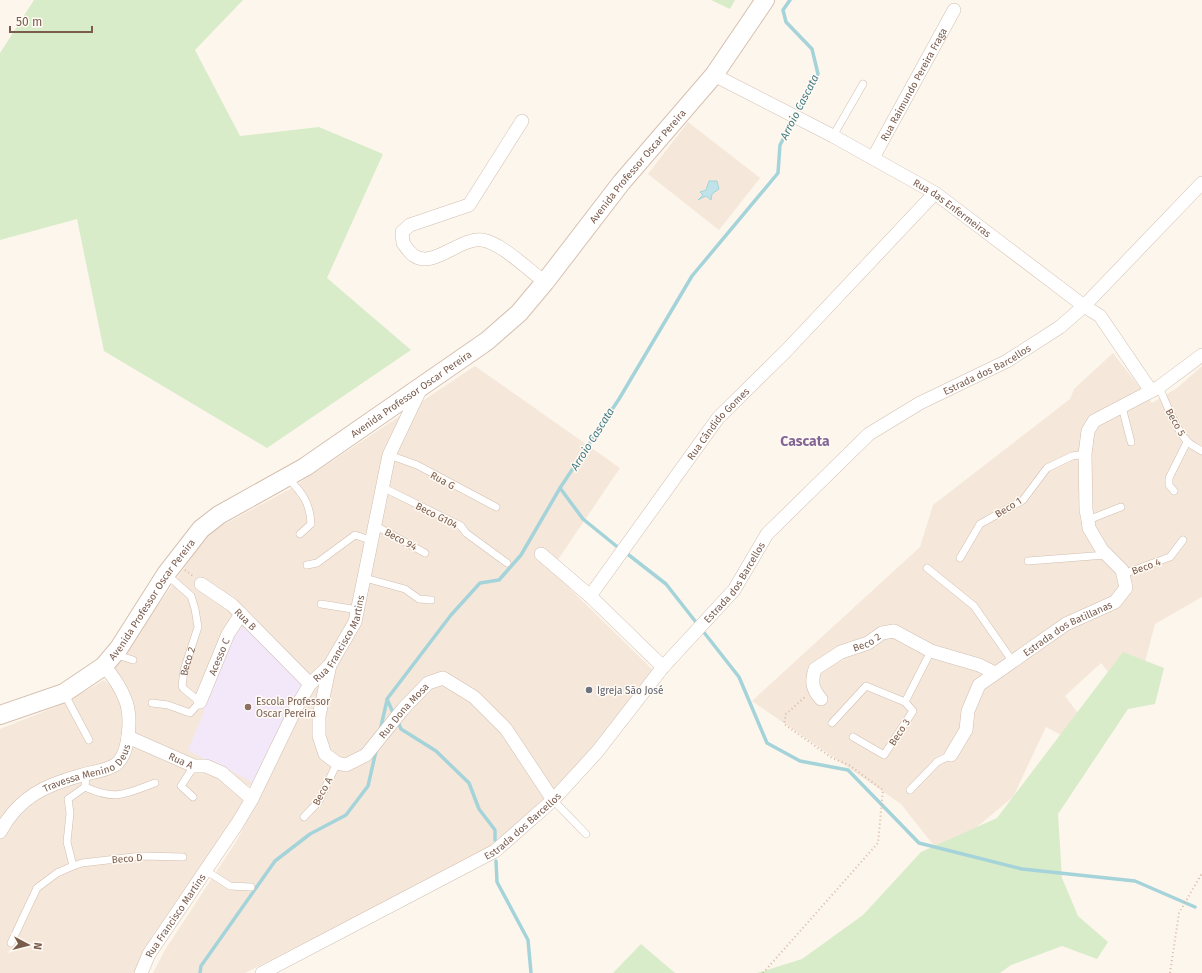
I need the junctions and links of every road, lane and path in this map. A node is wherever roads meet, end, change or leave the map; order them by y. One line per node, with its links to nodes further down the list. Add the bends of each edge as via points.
1 (765, 0): 3 (main road, Avenida Professor Oscar Pereira)
2 (954, 10): 7 (street, Rua Raimundo Pereira Fraga)
3 (714, 75): 6 (street, Rua das Enfermeiras); 10 (main road, Avenida Professor Oscar Pereira, via 620,183)
4 (863, 84): 6 (lane)
5 (522, 120): 10 (street, via 469,204 410,225 402,232 402,243 413,255 422,259 435,257 461,244 480,240 495,243)
6 (833, 136): 7 (street, Rua das Enfermeiras)
7 (873, 158): 9 (street, Rua das Enfermeiras)
8 (1202, 183): 11 (street, Estrada dos Barcellos)
9 (935, 193): 11 (street, Rua das Enfermeiras); 43 (street, Rua Cândido Gomes, via 786,351 718,418)
10 (545, 282): 13 (main road, Avenida Professor Oscar Pereira, via 520,313 487,341)
11 (1084, 306): 14 (street, Rua das Enfermeiras, via 1100,316); 53 (street, Estrada dos Barcellos, via 1060,328 1007,361 920,403 869,434 767,534 734,590)
12 (1202, 355): 14 (street)
13 (422, 384): 20 (street, Rua Francisco Martins); 21 (main road, Avenida Professor Oscar Pereira)
14 (1155, 389): 15 (street); 17 (lane, Beco 5)
15 (1122, 407): 16 (lane); 19 (street, via 1094,422 1088,431)
16 (1131, 442)
17 (1187, 442): 18 (lane, Beco 5); 23 (lane, via 1169,478 1169,485)
18 (1202, 450)
19 (1085, 454): 26 (street); 34 (lane, Beco 1, via 1072,456 1047,468 1023,500 980,524)
20 (389, 455): 22 (street, Rua Francisco Martins); 24 (lane, Rua G, via 417,465)
21 (288, 477): 28 (lane, via 302,494 310,510 311,524); 38 (main road, Avenida Professor Oscar Pereira, via 219,515 201,529)
22 (382, 487): 27 (street, Rua Francisco Martins); 36 (lane, Beco G104, via 460,526)
23 (1174, 491)
24 (496, 507)
25 (1121, 507): 26 (lane)
26 (1088, 520): 33 (street, via 1089,528)
27 (376, 526): 30 (street, Rua Francisco Martins); 31 (lane, Beco 94)
28 (300, 534)
29 (1183, 540): 40 (lane, Beco 4, via 1170,557)
30 (373, 541): 37 (lane, via 355,535 317,563); 41 (street, Rua Francisco Martins)
31 (425, 553)
32 (541, 554): 43 (street)
33 (1106, 555): 35 (lane); 40 (street)
34 (960, 558)
35 (1028, 561)
36 (507, 563)
37 (307, 565)
38 (170, 568): 42 (path); 49 (main road, Avenida Professor Oscar Pereira); 58 (lane, Beco 2, via 191,596 195,610 198,627 184,670 182,686)
39 (927, 568): 51 (lane, via 974,606)
40 (1123, 574): 51 (street, Estrada dos Batillanas, via 1126,588 1115,602 1066,624)
41 (365, 578): 44 (lane, via 405,589 419,599); 46 (street, Rua Francisco Martins)
42 (201, 584): 47 (street, Rua B)
43 (590, 596): 53 (street)
44 (431, 600)
45 (321, 604): 46 (lane)
46 (358, 610): 52 (street, Rua Francisco Martins, via 356,622)
47 (241, 614): 55 (street, Rua B); 58 (street, Acesso C, via 228,634)
48 (931, 652): 54 (street, Beco 2, via 979,665); 57 (street, Beco 2, via 894,631 882,633 868,643 841,652 815,669 812,679); 59 (lane)
49 (109, 660): 50 (lane); 56 (main road, Avenida Professor Oscar Pereira); 63 (street, Travessa Menino Deus, via 126,700 129,713)
50 (133, 660)
51 (1013, 662): 54 (street, Estrada dos Batillanas)
52 (330, 665): 55 (street, Rua Francisco Martins); 67 (street, via 319,716 319,736 325,754)
53 (663, 667): 75 (street, Estrada dos Barcellos, via 597,752)
54 (995, 673): 66 (street, Estrada dos Batillanas, via 979,685 968,711 966,730)
55 (310, 684): 74 (street, Rua Francisco Martins)
56 (64, 693): 61 (main road, Avenida Professor Oscar Pereira); 65 (lane)
57 (817, 694): 87 (path, via 786,714 784,724 832,758 850,765 883,790 878,843)
58 (200, 702): 60 (lane, via 190,713 168,705)
59 (905, 702): 62 (lane, via 866,686); 64 (lane, Beco 3, via 913,711 884,755)
60 (152, 703)
61 (0, 716)
62 (832, 723)
63 (128, 737): 68 (street, Rua A); 69 (street, Travessa Menino Deus, via 124,755 114,766)
64 (853, 737)
65 (89, 740)
66 (951, 755): 72 (lane, Estrada dos Batillanas, via 937,762)
67 (336, 763): 75 (street, Rua Dona Mosa, via 346,765 366,755 428,683 443,678 474,697 506,729); 76 (lane, Beco A, via 319,801)
68 (194, 766): 73 (lane, via 181,786); 74 (street, Rua A, via 206,766 222,774)
69 (86, 774): 71 (lane); 77 (street, Travessa Menino Deus, via 45,787 9,815)
70 (155, 783): 71 (lane, via 119,796 99,794)
71 (86, 788): 80 (lane, via 68,799 70,814 67,842)
72 (910, 790)
73 (193, 797)
74 (252, 799): 81 (street, Rua Francisco Martins)
75 (553, 800): 78 (lane); 86 (street, Estrada dos Barcellos, via 495,851)
76 (304, 818)
77 (0, 832)
78 (586, 834)
79 (183, 857): 80 (lane, Beco D, via 142,856)
80 (73, 866): 84 (lane, Beco D, via 57,873 38,888)
81 (205, 870): 83 (lane, via 230,886); 85 (street, Rua Francisco Martins, via 149,954)
82 (1202, 873): 88 (path, via 1179,913)
83 (251, 887)
84 (11, 943)
85 (141, 973)
86 (262, 973)
87 (763, 973)
88 (1170, 973)

